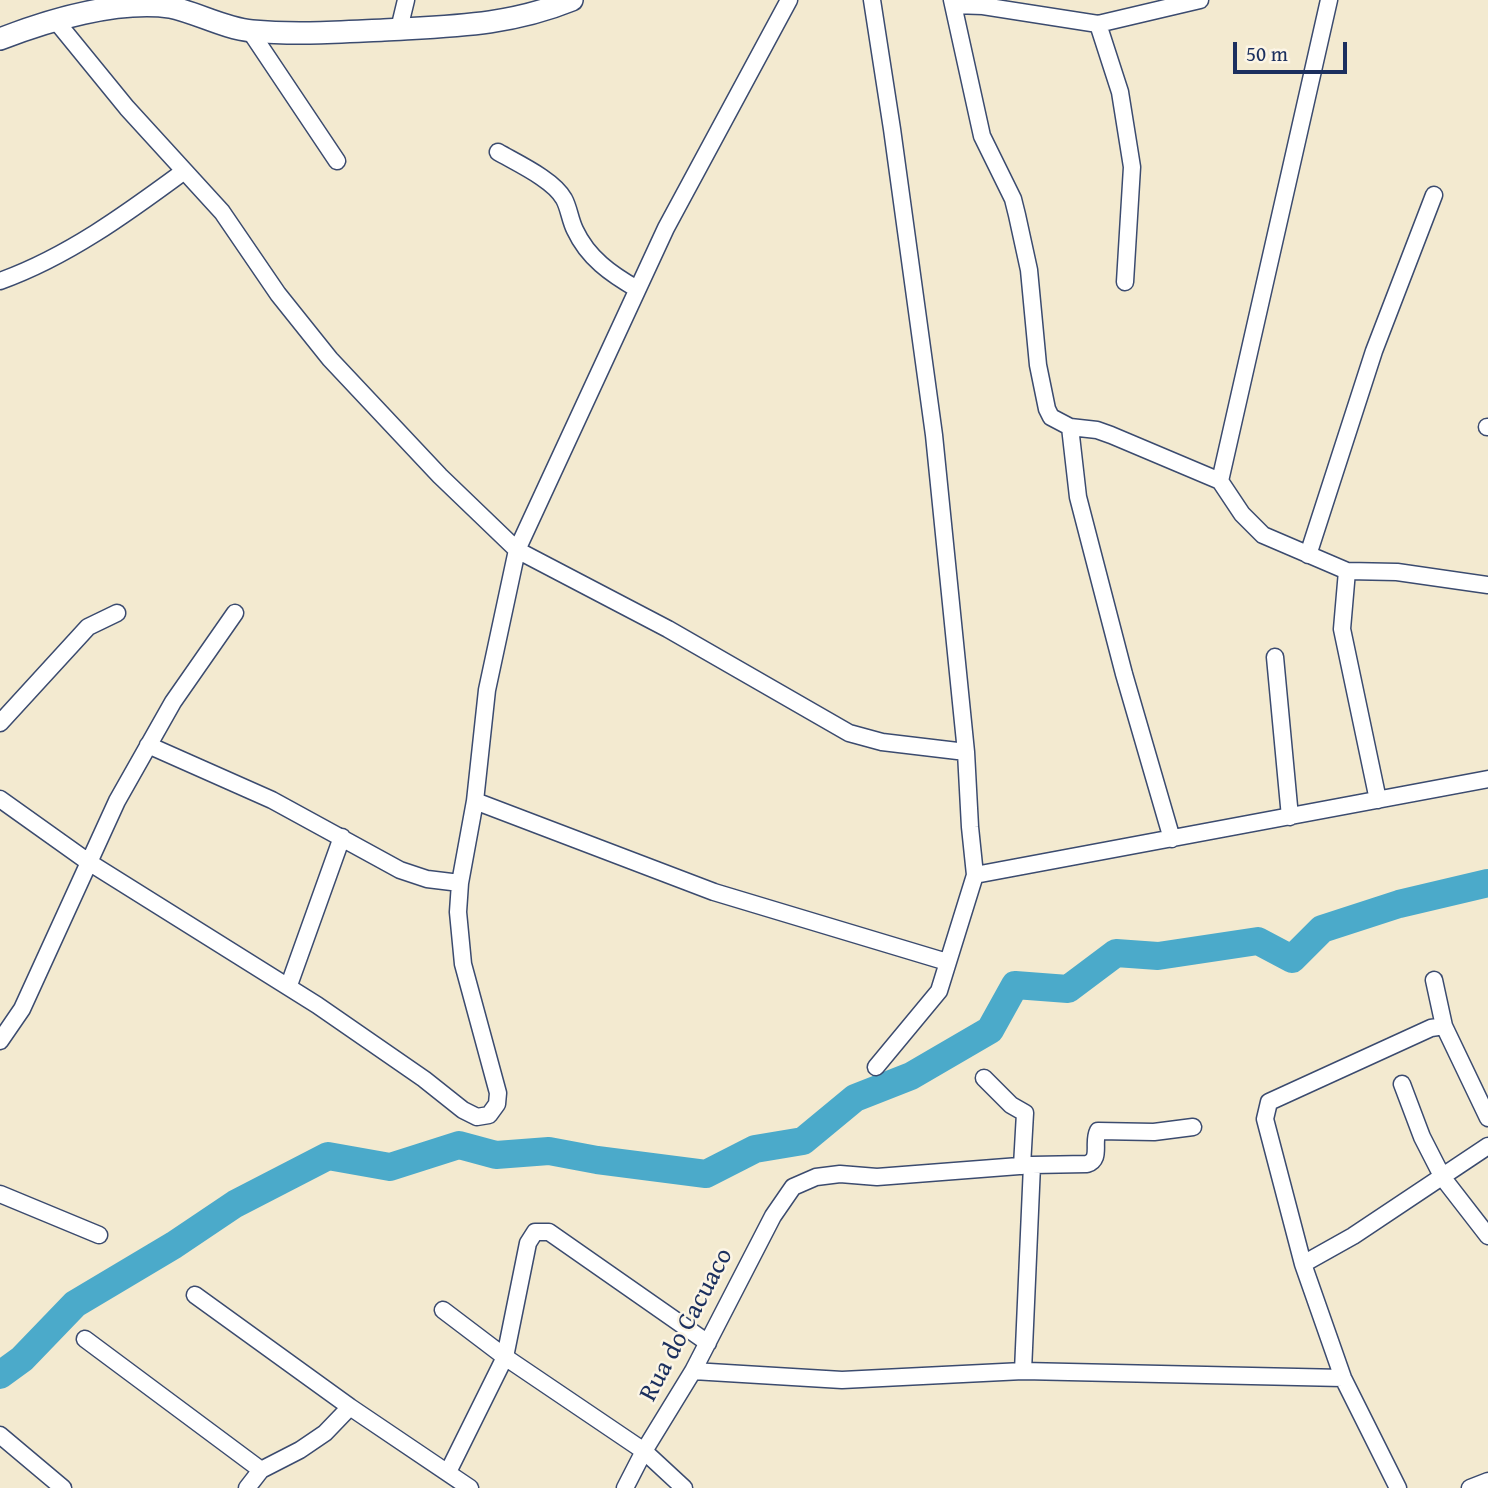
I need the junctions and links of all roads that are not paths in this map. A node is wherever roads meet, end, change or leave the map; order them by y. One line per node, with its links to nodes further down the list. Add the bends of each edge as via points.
1 (406, 0): 10 (street)
2 (572, 0): 10 (street, via 502,21)
3 (789, 0): 19 (street)
4 (872, 0): 31 (street, via 934,435)
5 (1200, 0): 9 (street)
6 (1329, 0): 21 (street)
7 (952, 2): 9 (street); 20 (street, via 979,124 1017,215 1032,293 1043,396 1051,417)
8 (56, 21): 11 (street, via 99,9 146,4); 12 (street); 15 (street)
9 (1098, 24): 18 (street, via 1121,92 1130,146 1132,192)
10 (399, 29): 11 (street)
11 (250, 31): 14 (street)
12 (0, 39)
13 (498, 152): 19 (street, via 555,188 590,253 609,272)
14 (337, 161)
15 (183, 172): 17 (street, via 99,231); 22 (street, via 222,212 330,359)
16 (1434, 195): 23 (street, via 1374,351)
17 (0, 281)
18 (1125, 282)
19 (637, 289): 22 (street)
20 (1070, 427): 21 (street, via 1111,435); 38 (street, via 1078,497)
21 (1220, 481): 23 (street, via 1263,535)
22 (517, 550): 31 (street, via 668,629 849,733 882,742); 35 (street, via 487,690)
23 (1308, 555): 24 (street)
24 (1347, 571): 25 (street, via 1397,572); 34 (street, via 1342,629)
25 (1488, 585)
26 (117, 613): 29 (street, via 88,627)
27 (235, 613): 30 (street)
28 (1275, 657): 36 (street)
29 (0, 723)
30 (148, 745): 37 (street); 39 (street)
31 (966, 752): 40 (street)
32 (1488, 779): 34 (street)
33 (0, 799): 39 (street)
34 (1378, 800): 36 (street)
35 (475, 801): 41 (street); 42 (street, via 714,892)
36 (1290, 817): 38 (street)
37 (342, 837): 41 (street, via 412,875); 44 (street)
38 (1172, 839): 40 (street)
39 (87, 861): 44 (street); 46 (street, via 22,1009)
40 (975, 875): 42 (street)
41 (460, 883): 44 (street, via 463,964 498,1093 489,1115 477,1117 463,1110)
42 (947, 962): 47 (street, via 939,991)
43 (1434, 980): 45 (street)
44 (289, 985)
45 (1444, 1026): 50 (street); 58 (street, via 1430,1028 1269,1102 1265,1119)
46 (0, 1041)
47 (876, 1068)
48 (984, 1078): 53 (street, via 1025,1113)
49 (1402, 1084): 54 (street)
50 (1488, 1118)
51 (1193, 1127): 53 (street, via 1098,1131 1093,1162)
52 (1488, 1146): 54 (street)
53 (1027, 1165): 62 (street, Rua do Cacuaco, via 877,1177 840,1174 793,1186); 65 (street)
54 (1443, 1178): 57 (street); 58 (street)
55 (0, 1194): 56 (street)
56 (99, 1235)
57 (1488, 1236)
58 (1303, 1264): 66 (street)
59 (195, 1295): 67 (street)
60 (443, 1310): 63 (street)
61 (85, 1339): 70 (street)
62 (708, 1343): 63 (street, via 556,1236 535,1232 528,1243); 64 (street, Rua do Cacuaco)
63 (505, 1357): 69 (street); 71 (street)
64 (693, 1371): 65 (street, via 842,1380); 69 (street, Rua do Cacuaco)
65 (1023, 1371): 66 (street)
66 (1343, 1378): 78 (street)
67 (350, 1407): 70 (street, via 325,1433); 71 (street)
68 (0, 1435): 73 (street)
69 (645, 1451): 76 (street, Rua do Cacuaco); 77 (street)
70 (261, 1469): 74 (street)
71 (448, 1472): 75 (street)
72 (1488, 1481): 79 (street)
73 (63, 1488)
74 (247, 1488)
75 (470, 1488)
76 (625, 1488)
77 (684, 1488)
78 (1398, 1488)
79 (1471, 1488)

